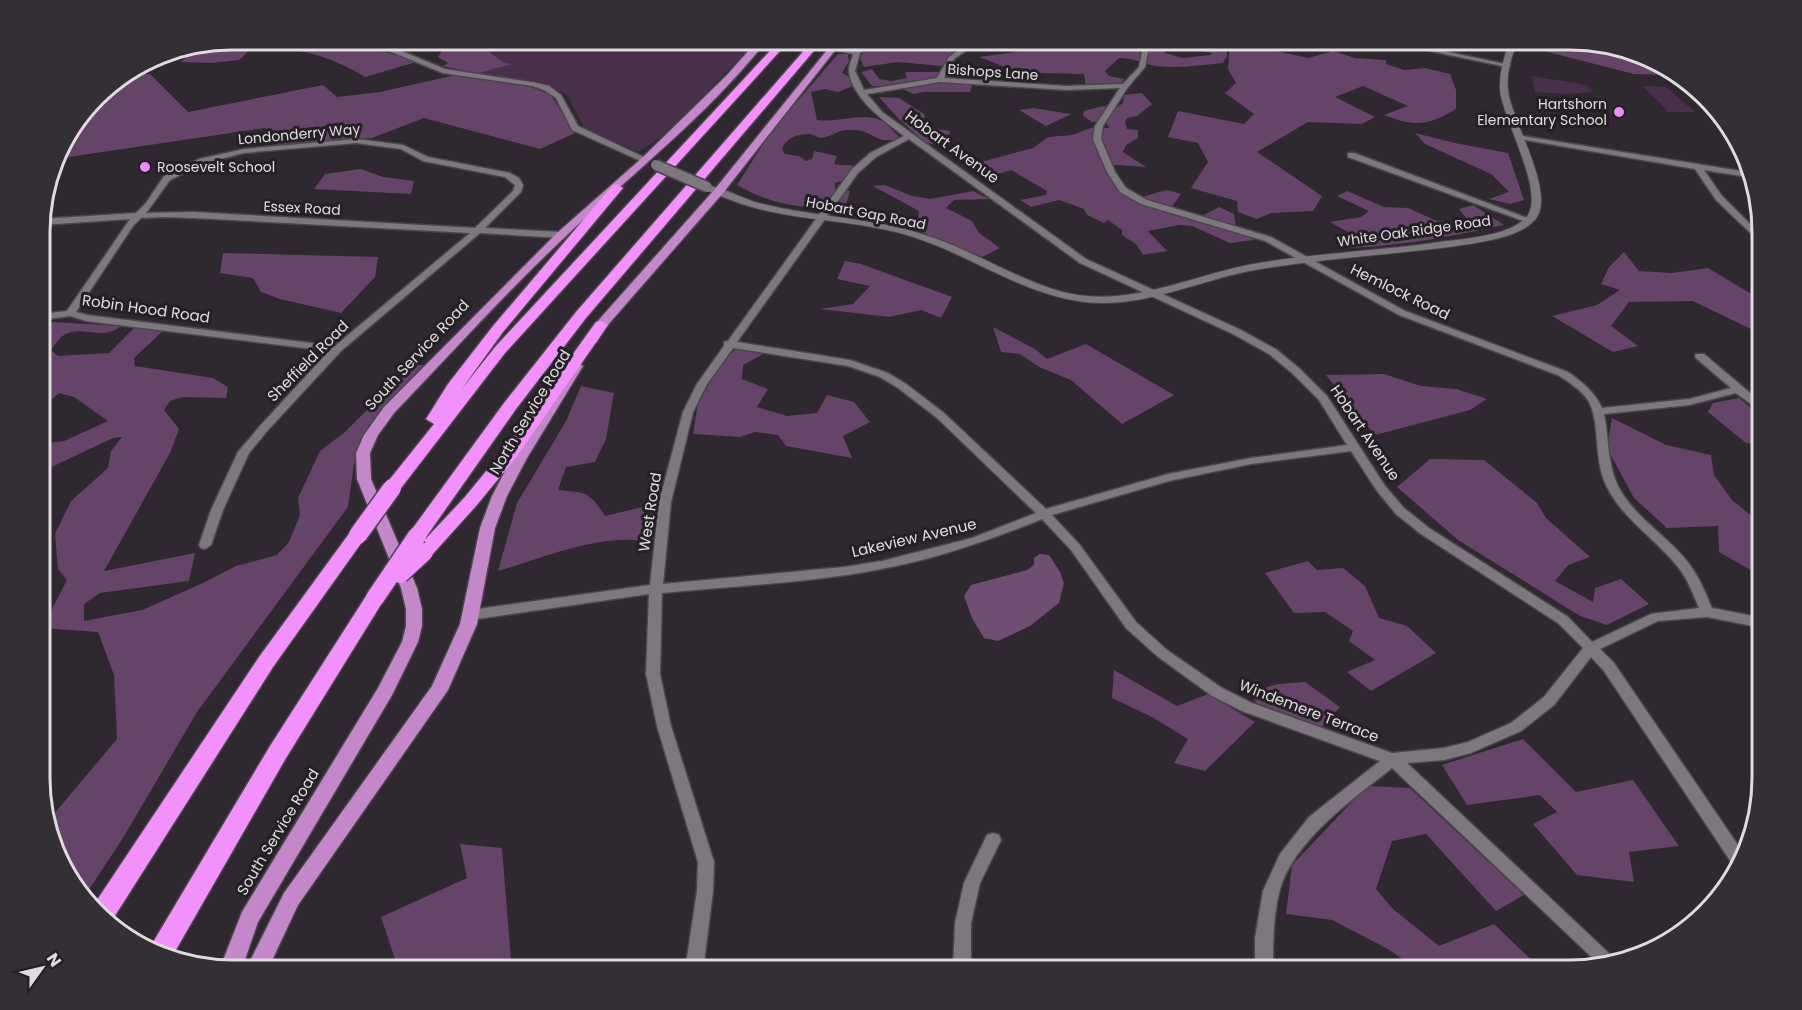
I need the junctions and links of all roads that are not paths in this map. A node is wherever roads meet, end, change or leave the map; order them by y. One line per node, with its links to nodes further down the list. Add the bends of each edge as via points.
1 (392, 50): 20 (street, via 444,72 545,87 560,98 575,128)
2 (754, 50): 20 (main road, South Service Road)
3 (776, 50): 44 (highway, via 508,342)
4 (810, 50): 46 (highway, via 581,315 485,439)
5 (831, 50): 24 (main road, North Service Road)
6 (852, 50): 12 (street)
7 (860, 50): 12 (street)
8 (962, 50): 14 (street, via 946,64)
9 (1143, 50): 15 (street, Hemlock Road, via 1142,67)
10 (1431, 50): 13 (street)
11 (1511, 50): 13 (street)
12 (857, 52): 16 (street, Hobart Avenue, via 852,70)
13 (1507, 65): 18 (street, via 1505,96)
14 (940, 80): 15 (street, Bishops Lane, via 1066,88); 16 (street, Bishops Lane)
15 (1125, 86): 32 (street, Hemlock Road, via 1099,126 1096,139 1123,190 1144,202 1268,239)
16 (862, 93): 17 (street, Hobart Avenue, via 879,114)
17 (910, 136): 26 (street, West Road, via 873,155 855,171); 33 (street, Hobart Avenue, via 1067,251)
18 (1520, 137): 21 (street); 27 (street, via 1537,194 1536,212)
19 (1351, 155): 27 (street)
20 (651, 163): 23 (main road, South Service Road); 24 (street, Hobart Gap Road, bridge)
21 (1697, 166): 22 (street); 30 (street, via 1725,206)
22 (1743, 174)
23 (616, 188): 31 (main road, South Service Road); 44 (highway, via 454,384)
24 (713, 189): 26 (street, Hobart Gap Road, via 756,205); 36 (main road, North Service Road)
25 (138, 216): 28 (street, Essex Road); 29 (street, Essex Road, via 194,215); 29 (street, Londonderry Way, via 169,176 202,161 244,151 356,141 403,147 426,159 516,180 517,192); 34 (street, Robin Hood Road)
26 (824, 218): 33 (street, Hobart Gap Road, via 909,232 1021,282 1060,295 1106,300); 37 (street, West Road)
27 (1529, 220): 32 (street, White Oak Ridge Road, via 1501,234 1470,240)
28 (50, 221)
29 (476, 232): 31 (street, Essex Road); 38 (street, Sheffield Road)
30 (1752, 232)
31 (561, 235): 59 (main road, South Service Road, via 389,410 371,435 363,453 364,479 409,588 414,609 410,642 386,690 249,919)
32 (1306, 260): 33 (street, White Oak Ridge Road, via 1241,270); 42 (street, Hemlock Road, via 1402,313 1564,374 1588,391)
33 (1149, 293): 43 (street, Hobart Avenue, via 1273,352 1323,398)
34 (70, 313): 35 (street); 38 (street, Robin Hood Road)
35 (50, 316)
36 (601, 325): 46 (highway, via 512,451 470,502); 50 (main road, North Service Road, via 512,470 491,517)
37 (728, 344): 45 (street, Windemere Terrace, via 850,363 884,375 940,415); 48 (street, West Road, via 688,412 665,502)
38 (338, 349): 47 (street, Sheffield Road, via 244,452 216,510)
39 (1700, 356): 40 (street)
40 (1738, 389): 41 (street); 42 (street, via 1689,402)
41 (1752, 401)
42 (1600, 411): 49 (street, via 1604,466 1613,487 1683,565)
43 (1355, 447): 45 (street, Lakeview Avenue, via 1251,461 1168,478); 52 (street, Hobart Avenue, via 1400,511 1563,620)
44 (393, 488): 56 (highway, bridge, via 266,662)
45 (1044, 514): 48 (street, Lakeview Avenue, via 976,541 882,565); 53 (street, Windemere Terrace, via 1075,547 1131,625 1191,675 1247,707)
46 (420, 544): 57 (highway, bridge, via 375,598 272,761)
47 (205, 545)
48 (655, 589): 50 (street, Lakeview Avenue); 61 (street, West Road, via 653,674 664,726 706,862)
49 (1707, 612): 51 (street); 52 (street, via 1656,617)
50 (471, 615): 60 (main road, North Service Road, via 439,690 291,899)
51 (1752, 621)
52 (1591, 648): 53 (street, via 1549,700 1516,727 1444,754); 55 (street, Hobart Avenue, via 1609,667)
53 (1392, 759): 58 (street, Windemere Terrace); 63 (street, via 1315,822 1286,859 1271,891)
54 (993, 840): 62 (street, via 970,893 963,923)
55 (1735, 855)
56 (106, 909)
57 (164, 948)
58 (1603, 957)
59 (234, 960)
60 (260, 960)
61 (696, 960)
62 (962, 960)
63 (1264, 960)

